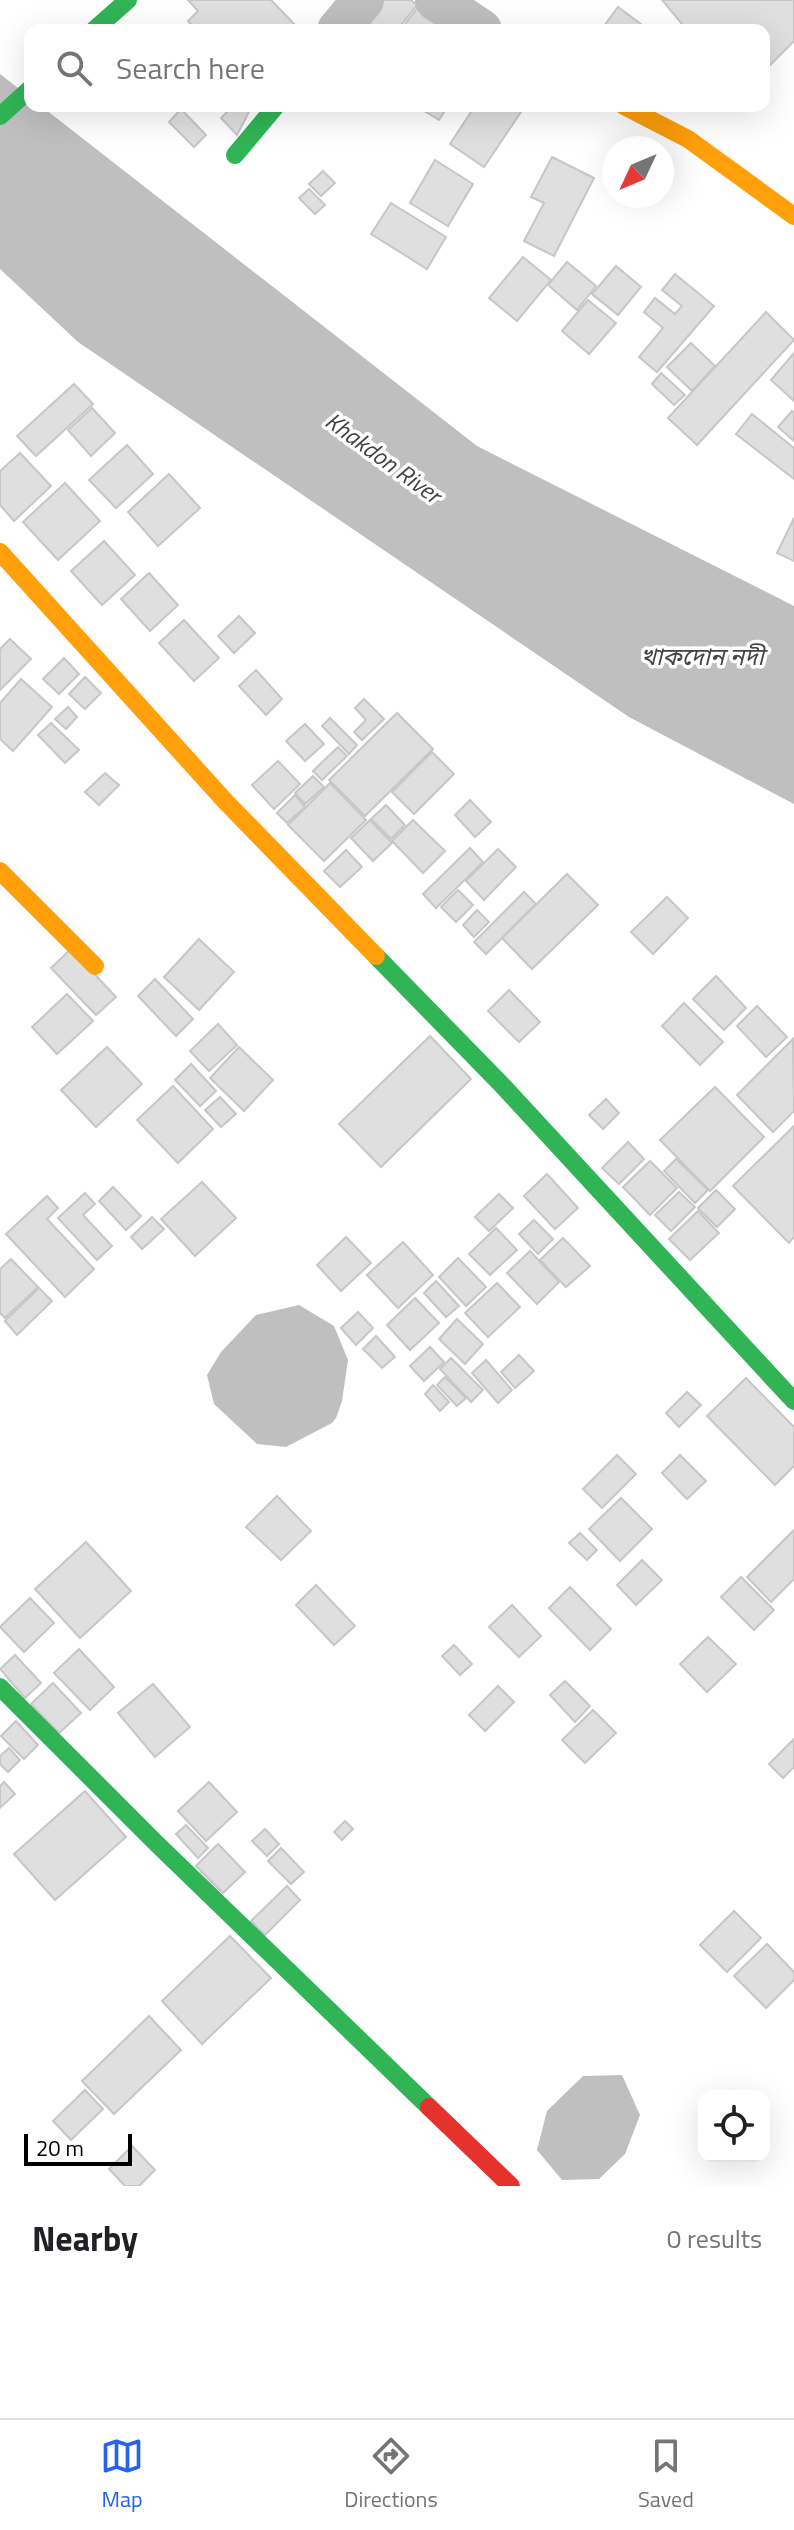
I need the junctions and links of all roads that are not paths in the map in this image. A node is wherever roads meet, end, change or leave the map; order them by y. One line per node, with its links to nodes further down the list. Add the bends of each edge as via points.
1 (363, 0): 5 (street)
2 (436, 0): 6 (street)
3 (122, 5): 4 (street)
4 (101, 24)
5 (343, 24)
6 (472, 24)
7 (24, 94): 10 (street)
8 (271, 112): 11 (street)
9 (636, 112): 12 (street, via 688,139)
10 (0, 116)
11 (235, 155)
12 (794, 216)
13 (0, 552): 16 (street, via 225,801 501,1084)
14 (0, 871): 15 (street)
15 (95, 966)
16 (794, 1401)
17 (0, 1687): 18 (street)
18 (511, 2186)

